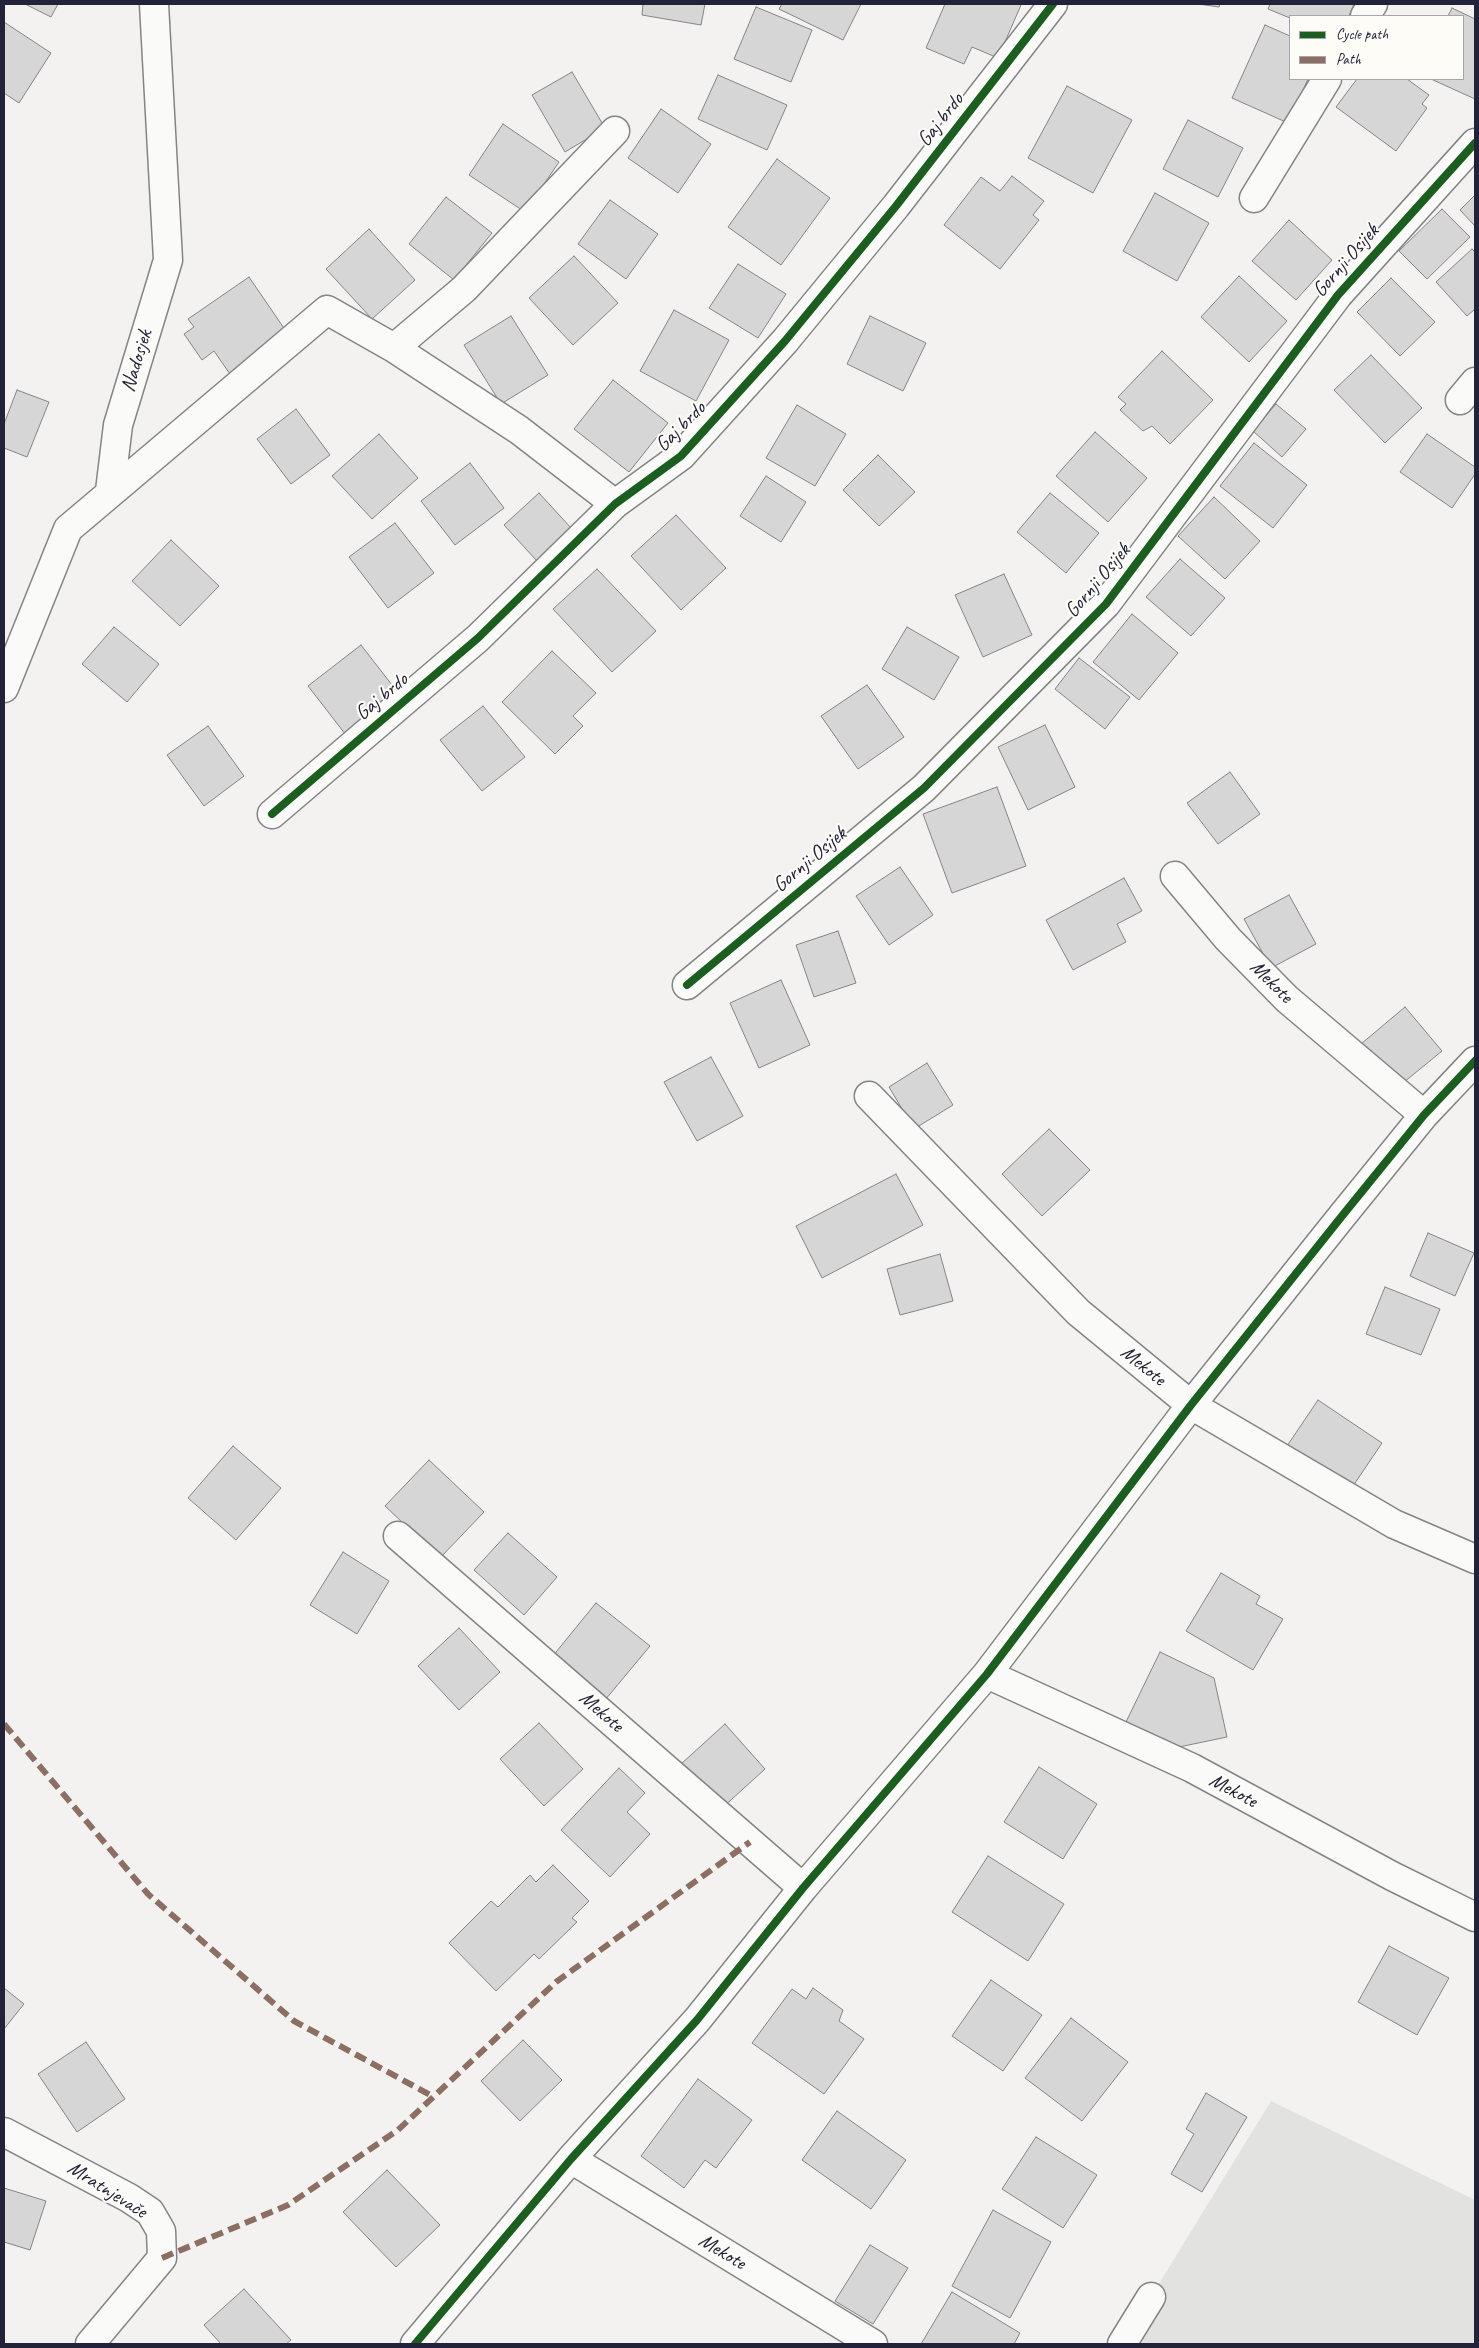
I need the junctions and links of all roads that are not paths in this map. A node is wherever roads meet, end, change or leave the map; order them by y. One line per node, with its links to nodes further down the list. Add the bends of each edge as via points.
1 (154, 4): 10 (street, Nadosjek, via 168,260 118,425)
2 (1053, 4): 11 (street, Gaj brdo, via 896,206 785,341 681,456)
3 (1373, 4): 4 (street)
4 (1366, 15)
5 (1326, 80): 8 (street)
6 (615, 131): 9 (street, via 464,289)
7 (1475, 143): 15 (street, Gornji Osijek, via 1338,295 1106,604 924,788)
8 (1254, 198)
9 (394, 348): 10 (street, via 327,310); 11 (street, via 519,430)
10 (110, 491): 12 (street, via 68,529)
11 (615, 504): 13 (street, Gaj brdo, via 478,638)
12 (4, 688)
13 (272, 814)
14 (1175, 876): 18 (street, Mekote, via 1228,939 1287,999)
15 (687, 984)
16 (1475, 1061): 18 (street)
17 (869, 1096): 19 (street, Mekote, via 1078,1312)
18 (1424, 1115): 19 (street)
19 (1191, 1405): 21 (street, Mekote, via 1394,1524); 22 (street)
20 (398, 1536): 23 (street, Mekote)
21 (1475, 1559)
22 (987, 1674): 23 (street); 24 (street, Mekote, via 1192,1768)
23 (803, 1888): 26 (street, via 697,2020)
24 (1475, 1917)
25 (4, 2132): 28 (street, Mratnjevače, via 130,2198 150,2212 161,2231 162,2258)
26 (571, 2159): 29 (street); 30 (street, Mekote)
27 (1151, 2297): 31 (street)
28 (90, 2344)
29 (415, 2344)
30 (873, 2344)
31 (1122, 2344)

